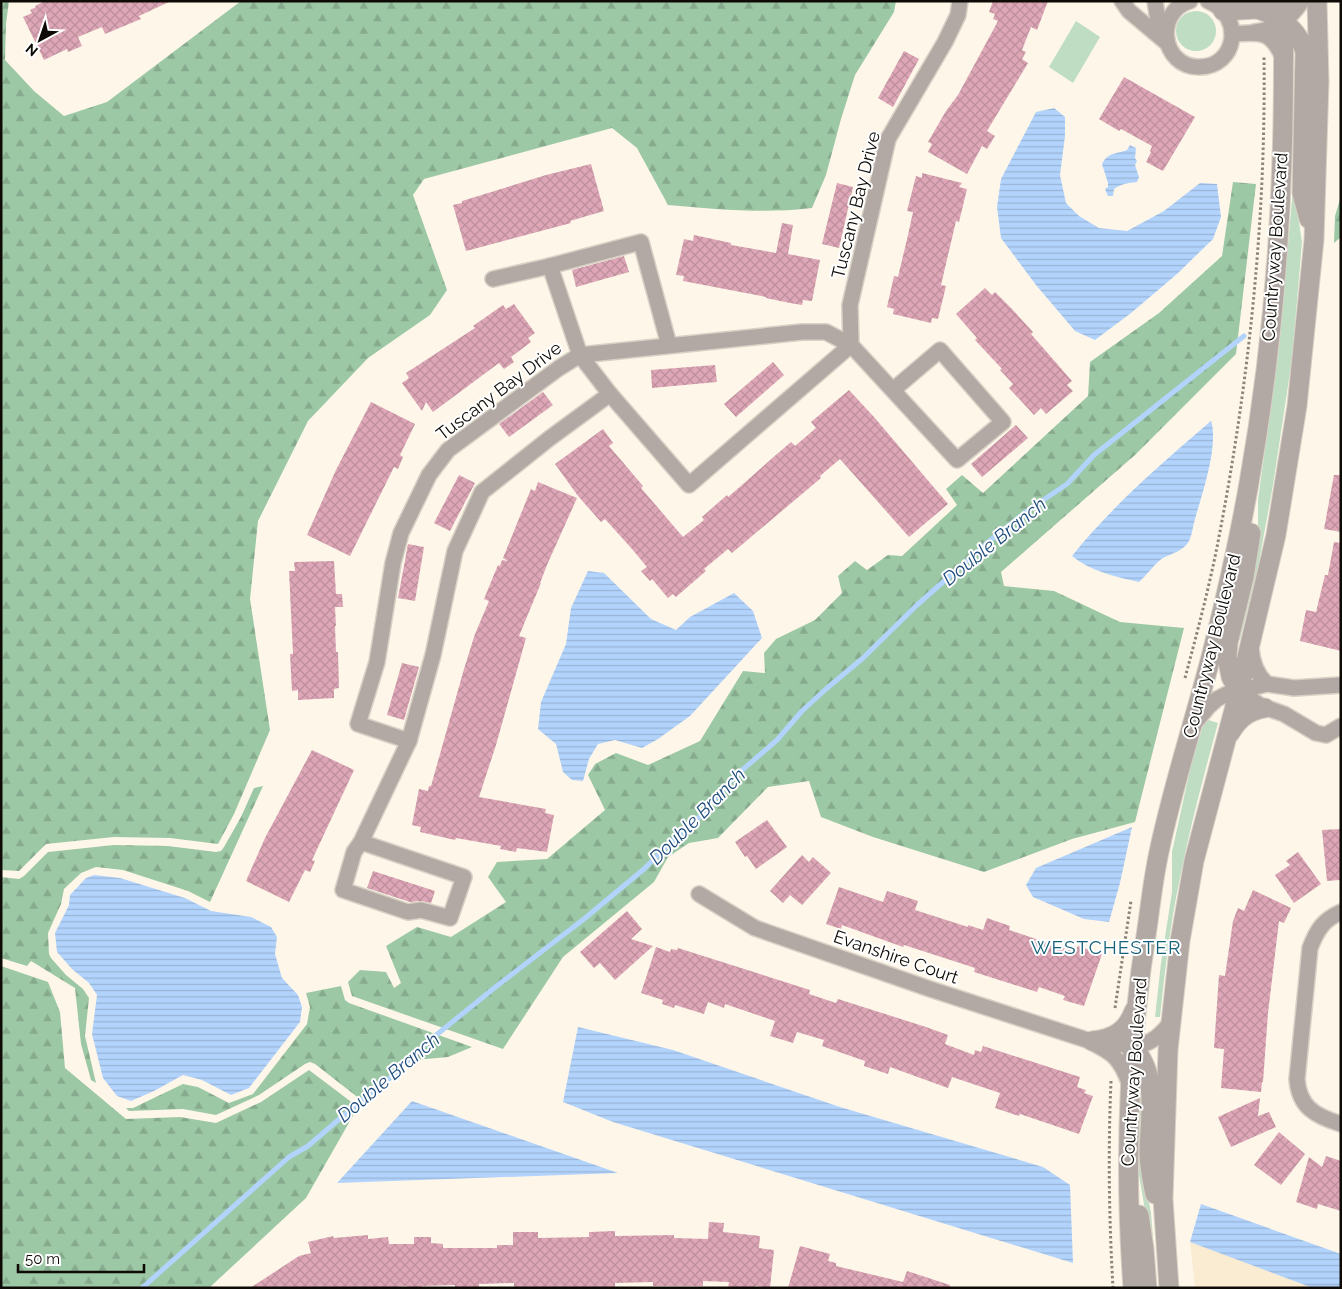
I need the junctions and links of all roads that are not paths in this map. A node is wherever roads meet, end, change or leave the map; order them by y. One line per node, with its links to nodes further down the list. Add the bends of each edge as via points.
1 (960, 1): 20 (street, Tuscany Bay Drive, via 954,24 888,139 850,304)
2 (1155, 1): 12 (street)
3 (1190, 1): 10 (street)
4 (1282, 1): 11 (street, Countryway Boulevard)
5 (1302, 1): 11 (street)
6 (1317, 1): 16 (street, Countryway Boulevard, via 1319,82)
7 (1126, 5): 12 (street)
8 (1217, 5): 9 (street); 14 (street, via 1228,17)
9 (1261, 5): 11 (street)
10 (1172, 13): 12 (street); 12 (street, via 1165,32)
11 (1284, 22): 13 (street); 15 (street, Countryway Boulevard); 16 (street, via 1297,35 1305,51 1302,193)
12 (1160, 32): 14 (street, via 1178,60 1198,67 1208,66 1226,54)
13 (1254, 32): 14 (street); 15 (street, via 1278,44)
14 (1232, 34)
15 (1284, 58): 24 (street, Countryway Boulevard, via 1274,285)
16 (1314, 240): 25 (street, Countryway Boulevard, via 1297,406 1276,535)
17 (550, 266): 18 (street); 19 (street, via 641,242); 21 (street)
18 (493, 279)
19 (669, 345): 20 (street, Tuscany Bay Drive, via 802,332 826,332); 21 (street, Tuscany Bay Drive)
20 (851, 345): 22 (street, Tuscany Bay Drive); 23 (street, via 689,485)
21 (580, 355): 23 (street); 32 (street, Tuscany Bay Drive, via 448,450 429,475 401,533 377,662 358,724)
22 (893, 390): 22 (street, Tuscany Bay Drive, via 940,350 1003,422 958,460)
23 (610, 394): 32 (street, via 482,492 455,551 433,655)
24 (1249, 484): 28 (street, via 1250,541 1226,657); 31 (street, Countryway Boulevard, via 1233,568)
25 (1250, 643): 26 (street, via 1254,666); 28 (street, Countryway Boulevard)
26 (1267, 684): 27 (street, via 1294,688); 28 (street)
27 (1341, 685)
28 (1239, 691): 29 (street); 31 (street, via 1217,699 1200,714); 33 (street, Countryway Boulevard)
29 (1265, 708): 30 (street, via 1284,714 1316,733 1326,735); 33 (street, via 1240,718)
30 (1341, 726)
31 (1192, 728): 37 (street, Countryway Boulevard, via 1159,853)
32 (409, 742): 34 (street)
33 (1224, 743): 38 (street, Countryway Boulevard, via 1194,861 1180,941)
34 (361, 842): 34 (street, via 464,877 450,918 421,910 408,912 342,890 354,852)
35 (699, 894): 39 (street, Evanshire Court, via 755,928)
36 (1341, 912): 42 (street, via 1329,917 1316,933 1310,948 1298,1092 1315,1114)
37 (1137, 1003): 39 (street, via 1121,1032 1106,1039); 40 (street, Countryway Boulevard)
38 (1171, 1022): 40 (street, Evanshire Court, via 1150,1042); 44 (street, Countryway Boulevard, via 1167,1060)
39 (1090, 1040): 40 (street, Evanshire Court); 41 (street, Evanshire Court, via 1115,1056)
40 (1132, 1046): 41 (street, Countryway Boulevard); 44 (street, via 1143,1062 1150,1083 1151,1179)
41 (1130, 1086): 43 (street, Countryway Boulevard)
42 (1341, 1124)
43 (1128, 1162): 45 (street, Countryway Boulevard); 46 (street, via 1142,1230)
44 (1164, 1221): 47 (street, Countryway Boulevard)
45 (1133, 1288)
46 (1147, 1288)
47 (1169, 1288)

